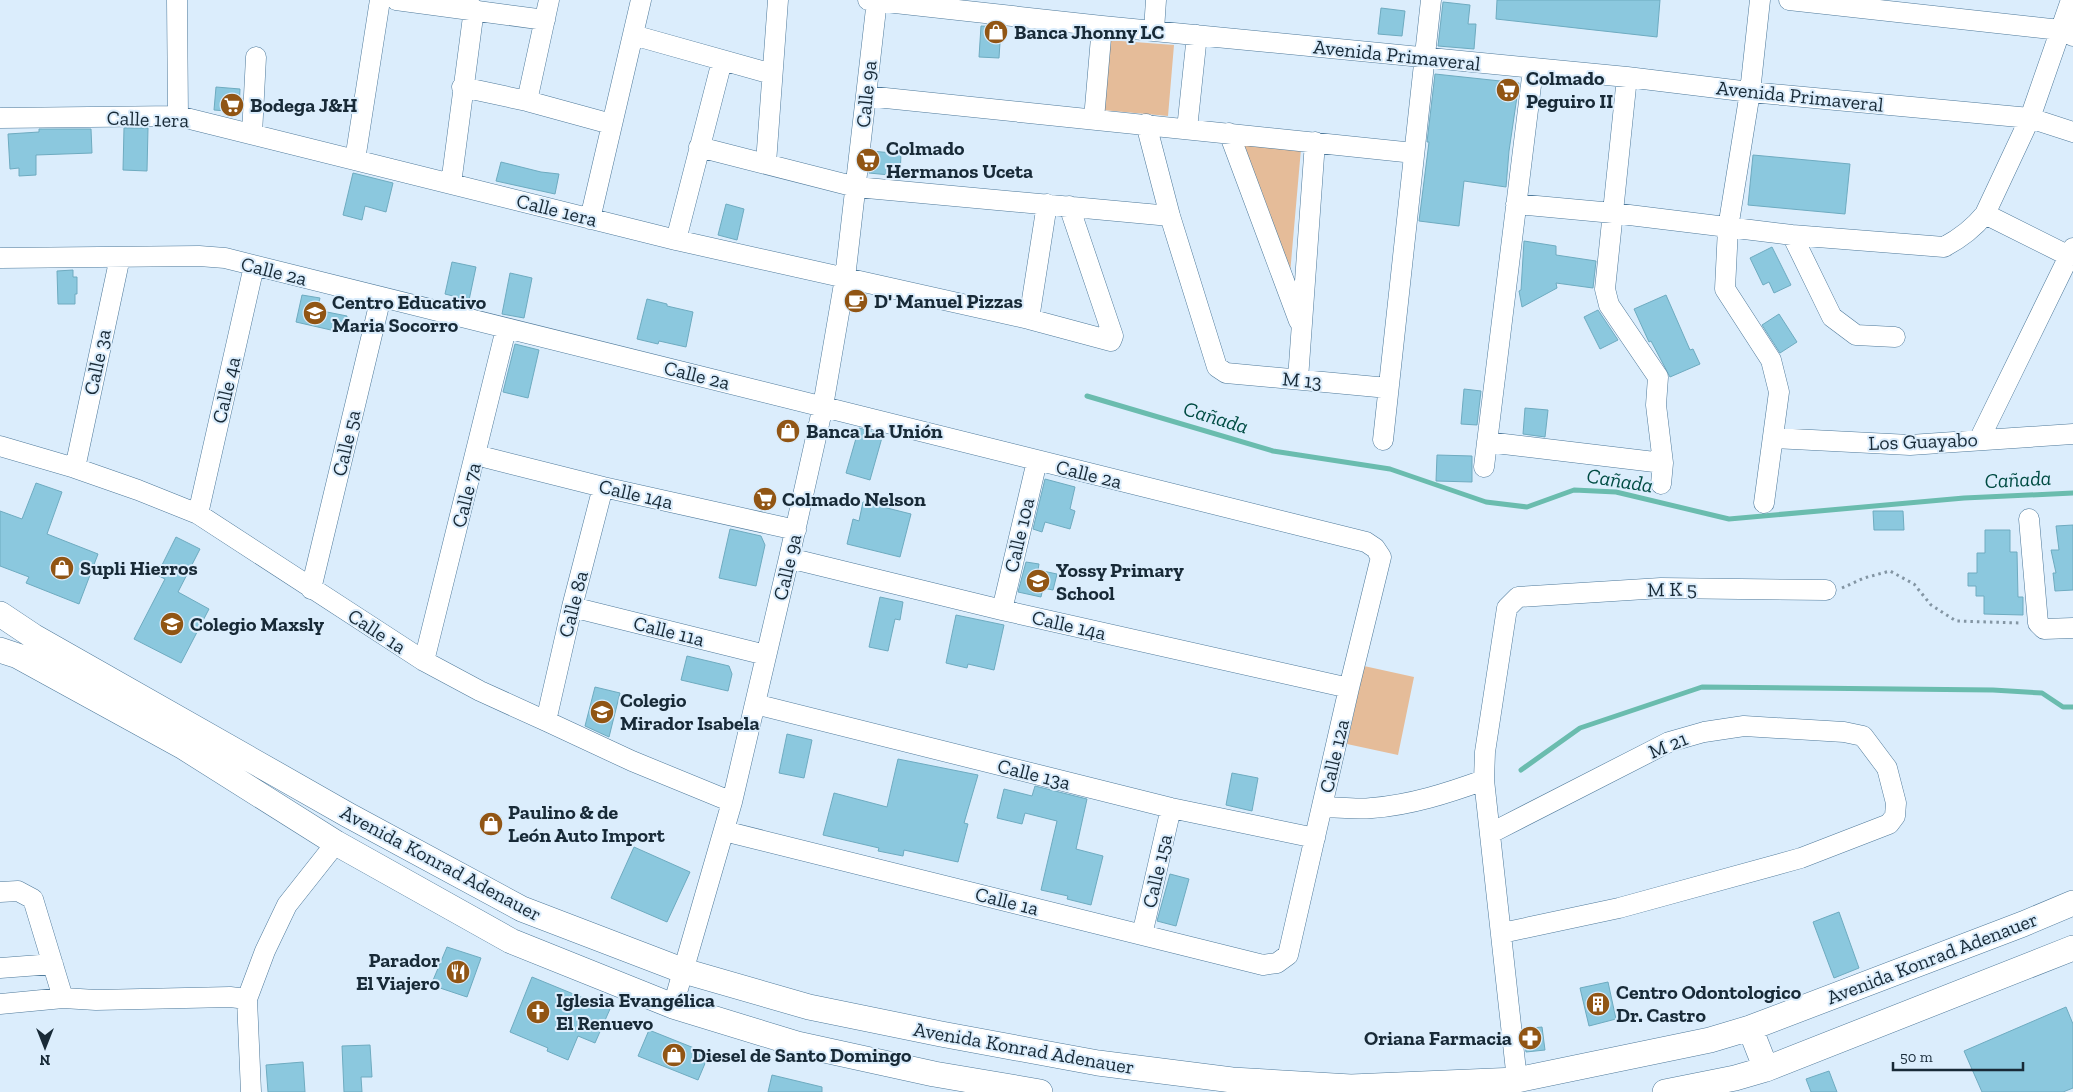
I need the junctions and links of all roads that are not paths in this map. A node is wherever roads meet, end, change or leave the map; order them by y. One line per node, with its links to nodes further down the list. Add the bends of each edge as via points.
1 (177, 0): 30 (street)
2 (380, 0): 43 (street)
3 (396, 0): 13 (street)
4 (550, 0): 14 (street)
5 (641, 0): 18 (street)
6 (778, 0): 24 (street)
7 (1156, 0): 16 (street)
8 (1431, 0): 21 (street)
9 (1760, 0): 27 (street)
10 (1789, 0): 17 (street)
11 (2071, 0): 17 (street)
12 (874, 1): 15 (street, Avenida Primaveral); 28 (street, Calle 9a)
13 (474, 9): 14 (street); 26 (street)
14 (545, 20): 29 (street)
15 (1102, 26): 16 (street, Avenida Primaveral); 33 (street)
16 (1154, 30): 19 (street, Avenida Primaveral)
17 (2066, 33): 32 (street)
18 (633, 35): 22 (street); 34 (street)
19 (1197, 35): 21 (street, Avenida Primaveral); 36 (street)
20 (256, 57): 39 (street)
21 (1424, 58): 23 (street, Avenida Primaveral); 42 (street)
22 (722, 61): 24 (street); 41 (street)
23 (1533, 69): 25 (street, Avenida Primaveral); 48 (street)
24 (772, 74): 44 (street)
25 (1627, 77): 27 (street, Avenida Primaveral); 50 (street)
26 (462, 87): 29 (street); 45 (street)
27 (1750, 92): 32 (street, Avenida Primaveral); 54 (street)
28 (866, 96): 33 (street); 46 (street, Calle 9a)
29 (527, 101): 34 (street)
30 (178, 116): 31 (street, Calle 1era); 39 (street, Calle 1era)
31 (0, 118)
32 (2030, 118): 37 (street, Avenida Primaveral); 51 (street)
33 (1094, 119): 35 (street)
34 (612, 124): 53 (street)
35 (1146, 124): 36 (street); 52 (street)
36 (1187, 129): 38 (street)
37 (2073, 132)
38 (1229, 133): 40 (street); 64 (street)
39 (252, 134): 43 (street, Calle 1era)
40 (1314, 142): 42 (street); 64 (street)
41 (699, 147): 44 (street); 56 (street)
42 (1414, 153): 68 (street)
43 (355, 160): 45 (street, Calle 1era)
44 (766, 163): 46 (street)
45 (451, 184): 53 (street, Calle 1era)
46 (856, 186): 47 (street); 61 (street, Calle 9a)
47 (1047, 204): 49 (street); 63 (street)
48 (1516, 204): 50 (street); 74 (street)
49 (1069, 206): 52 (street); 63 (street, Calle 1era, via 1113,336 1110,341)
50 (1613, 213): 54 (street); 78 (street, via 1605,289 1609,305 1658,377 1656,405)
51 (1986, 214): 55 (street, via 1961,238 1944,247); 57 (street)
52 (1170, 216): 67 (street, M 13, via 1218,367 1226,372)
53 (590, 219): 56 (street, Calle 1era)
54 (1728, 228): 55 (street); 71 (street, via 1725,289 1771,360 1779,392)
55 (1792, 234): 66 (street, via 1832,317 1856,335)
56 (676, 240): 61 (street, Calle 1era)
57 (2071, 252): 73 (street)
58 (120, 257): 59 (street, Calle 2a); 60 (street, Calle 2a, via 212,256); 80 (street, Calle 3a)
59 (0, 258)
60 (254, 266): 62 (street, Calle 2a); 84 (street, Calle 4a)
61 (845, 278): 63 (street, Calle 1era); 69 (street, Calle 9a)
62 (381, 298): 65 (street, Calle 2a); 89 (street, Calle 5a)
63 (1029, 319)
64 (1302, 327): 67 (street)
65 (506, 328): 69 (street, Calle 2a); 76 (street, Calle 7a)
66 (1895, 337)
67 (1298, 379): 68 (street, M 13)
68 (1388, 388): 72 (street)
69 (823, 406): 77 (street, Calle 2a); 86 (street, Calle 9a)
70 (2073, 434): 73 (street, Los Guayabo)
71 (1773, 438): 73 (street, Los Guayabo, via 1886,445); 83 (street)
72 (1382, 440)
73 (1979, 440)
74 (1487, 442): 78 (street); 79 (street)
75 (0, 446): 80 (street, Calle 1a)
76 (476, 455): 82 (street, Calle 14a); 99 (street, Calle 7a)
77 (1037, 461): 87 (street, Calle 2a, via 1366,542); 92 (street, Calle 10a)
78 (1663, 463): 81 (street)
79 (1484, 467)
80 (75, 468): 84 (street, Calle 1a)
81 (1661, 484)
82 (603, 487): 86 (street, Calle 14a); 91 (street, Calle 8a)
83 (1764, 503)
84 (198, 514): 89 (street, Calle 1a)
85 (2029, 519): 95 (street, via 2038,623 2044,629)
86 (796, 530): 88 (street, Calle 9a)
87 (1381, 557): 100 (street, Calle 12a)
88 (789, 558): 92 (street, Calle 14a); 98 (street, Calle 9a)
89 (312, 589): 99 (street, Calle 1a)
90 (1826, 590): 103 (street, M K 5, via 1660,588 1518,597 1507,608 1485,752)
91 (572, 607): 98 (street, Calle 11a); 102 (street, Calle 8a)
92 (1002, 610): 100 (street, Calle 14a)
93 (0, 614): 96 (main road)
94 (0, 624): 96 (main road)
95 (2073, 628)
96 (33, 636): 119 (main road, Avenida Konrad Adenauer, via 348,815 522,909)
97 (6, 653): 110 (main road, Avenida Konrad Adenauer, via 182,746)
98 (766, 655): 101 (street, Calle 9a)
99 (424, 662): 102 (street, Calle 1a)
100 (1349, 688): 105 (street, Calle 12a)
101 (755, 704): 104 (street, Calle 9a); 106 (street, Calle 13a)
102 (546, 721): 104 (street, Calle 1a)
103 (1484, 780): 105 (street, via 1371,809); 108 (street)
104 (732, 802): 107 (street, Calle 9a)
105 (1322, 807): 109 (street, Calle 12a)
106 (1171, 808): 109 (street, Calle 13a); 114 (street, Calle 15a)
107 (724, 831): 114 (street, Calle 1a); 119 (street, Calle 9a)
108 (1490, 833): 113 (street); 113 (street, M 21, via 1669,742 1744,726 1863,736 1887,768 1896,803 1895,816 1889,824 1792,860 1619,908)
109 (1315, 838): 116 (street, Calle 12a)
110 (336, 843): 121 (street, via 287,905); 123 (main road, Avenida Konrad Adenauer, via 510,942)
111 (0, 892): 117 (street, via 18,891 33,899)
112 (2073, 903): 124 (main road, Avenida Konrad Adenauer)
113 (1502, 933): 126 (street)
114 (1142, 935): 116 (street, Calle 1a, via 1263,965 1277,963)
115 (2072, 949): 125 (main road, Avenida Konrad Adenauer)
116 (1288, 955)
117 (53, 964): 118 (street); 120 (street)
118 (0, 968)
119 (684, 971): 123 (street, Calle 9a); 126 (main road, Avenida Konrad Adenauer, via 809,1007 941,1034 1118,1065 1232,1080 1351,1087)
120 (63, 998): 121 (street); 122 (street)
121 (247, 999): 127 (street)
122 (0, 1004)
123 (673, 1006): 128 (main road, Avenida Konrad Adenauer, via 797,1044 934,1074)
124 (1750, 1028): 125 (main road); 126 (main road, Avenida Konrad Adenauer, via 1710,1040)
125 (1753, 1079): 129 (main road, Avenida Konrad Adenauer)
126 (1517, 1080)
127 (251, 1092)
128 (1040, 1092)
129 (1665, 1092)

